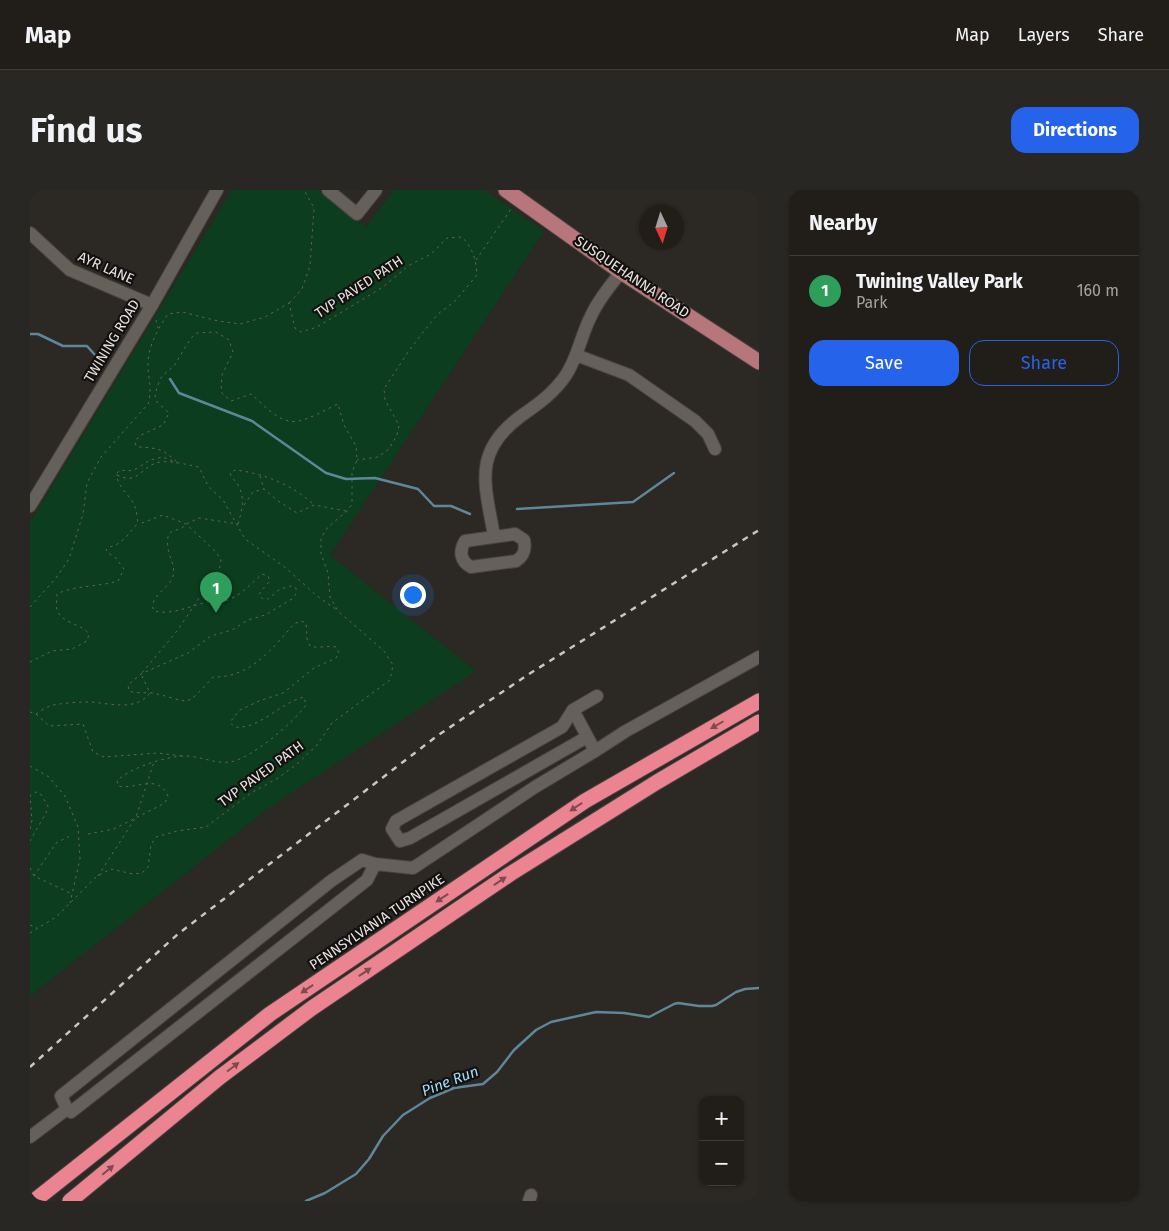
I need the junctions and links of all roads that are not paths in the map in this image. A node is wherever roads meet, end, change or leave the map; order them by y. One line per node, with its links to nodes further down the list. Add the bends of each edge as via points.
1 (217, 190): 7 (street, TWINING ROAD)
2 (328, 190): 3 (street, via 357,214)
3 (376, 190)
4 (512, 194): 6 (main road, SUSQUEHANNA ROAD)
5 (30, 234): 7 (street, AYR LANE, via 70,270)
6 (621, 272): 8 (street, via 591,314); 9 (main road, SUSQUEHANNA ROAD)
7 (152, 305): 11 (street, TWINING ROAD)
8 (576, 355): 10 (street, via 629,375 695,421 708,434); 12 (street, via 560,384 547,398 513,422 489,454 485,480)
9 (759, 362)
10 (715, 449)
11 (30, 506)
12 (494, 536): 12 (street, via 465,541 461,552 466,564 477,567 516,561 522,557 525,546 521,537 515,534)
13 (759, 657): 19 (street)
14 (597, 696): 16 (street)
15 (759, 701): 23 (highway, PENNSYLVANIA TURNPIKE, one-way to 23, via 585,801 270,1014)
16 (573, 710): 18 (street); 18 (street, via 562,727 396,821 392,829 400,841 410,838)
17 (759, 722): 24 (highway, one-way to 17, via 220,1077 312,1008 510,874)
18 (588, 736): 19 (street)
19 (595, 751): 20 (street, via 413,868)
20 (375, 864): 21 (street, via 367,880 71,1112); 21 (street, via 362,860 209,977 61,1096)
21 (67, 1109): 22 (street)
22 (30, 1137)
23 (34, 1201)
24 (70, 1201)

